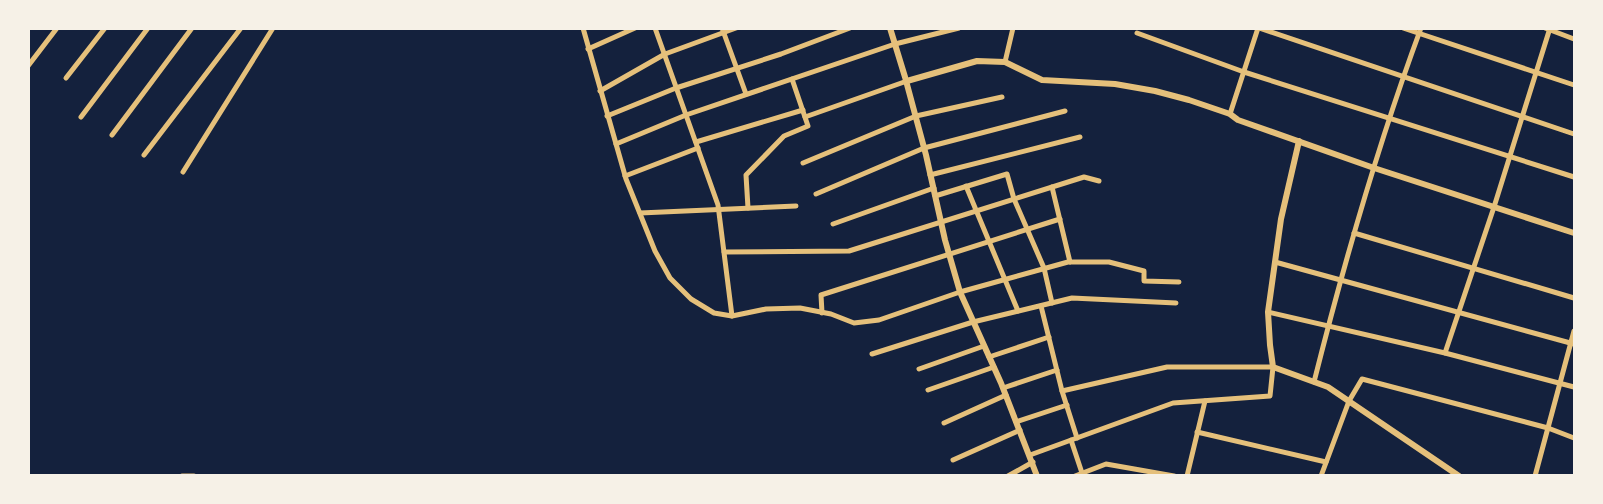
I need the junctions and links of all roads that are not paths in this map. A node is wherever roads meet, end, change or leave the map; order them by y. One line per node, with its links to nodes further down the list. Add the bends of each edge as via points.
1 (57, 28): 28 (street)
2 (105, 28): 33 (street)
3 (148, 28): 48 (street)
4 (192, 28): 52 (street)
5 (241, 28): 58 (street)
6 (273, 28): 62 (street)
7 (583, 28): 25 (street)
8 (635, 28): 25 (street)
9 (656, 28): 26 (street)
10 (736, 28): 19 (street)
11 (850, 28): 29 (street)
12 (890, 28): 24 (street)
13 (919, 28): 22 (street)
14 (959, 28): 22 (street)
15 (1013, 28): 27 (street)
16 (1258, 28): 30 (street); 32 (street)
17 (1403, 28): 20 (street)
18 (1548, 29): 23 (street); 31 (street)
19 (723, 31): 26 (street); 29 (street)
20 (1420, 31): 31 (street); 32 (street)
21 (1137, 33): 30 (street)
22 (921, 38): 24 (street)
23 (1575, 39)
24 (895, 44): 34 (street); 35 (street)
25 (588, 49): 38 (street)
26 (665, 54): 37 (street); 38 (street)
27 (1005, 62): 35 (street, via 977,61); 43 (street, via 1042,80 1115,84 1155,91)
28 (28, 66)
29 (736, 69): 37 (street); 39 (street)
30 (1244, 72): 43 (street); 50 (street)
31 (1537, 72): 36 (street); 47 (street)
32 (1405, 77): 47 (street); 50 (street)
33 (66, 78)
34 (792, 79): 39 (street); 41 (street)
35 (906, 81): 46 (street); 49 (street)
36 (1575, 85)
37 (676, 88): 44 (street); 45 (street)
38 (600, 91): 45 (street)
39 (746, 94): 44 (street)
40 (1002, 97): 46 (street)
41 (802, 110): 49 (street); 56 (street)
42 (1065, 111): 57 (street)
43 (1230, 114): 54 (street)
44 (686, 115): 55 (street); 56 (street)
45 (608, 116): 55 (street)
46 (916, 116): 57 (street); 60 (street)
47 (1523, 116): 51 (street); 59 (street)
48 (81, 117)
49 (805, 117): 74 (street, via 808,126 784,136 746,175)
50 (1391, 119): 59 (street); 61 (street)
51 (1575, 134)
52 (112, 135)
53 (1080, 136): 63 (street)
54 (1299, 141): 61 (street); 88 (street)
55 (616, 144): 64 (street)
56 (697, 145): 64 (street); 75 (street)
57 (924, 148): 63 (street); 70 (street)
58 (144, 155)
59 (1510, 157): 65 (street); 73 (street)
60 (803, 163)
61 (1374, 168): 73 (street); 82 (street)
62 (183, 172)
63 (930, 175): 69 (street)
64 (625, 176): 77 (street)
65 (1575, 177)
66 (1099, 181): 68 (street, via 1084,177)
67 (966, 186): 69 (street); 71 (street, via 1007,174); 76 (street)
68 (1052, 187): 71 (street); 78 (street)
69 (934, 192): 79 (street); 80 (street)
70 (816, 194)
71 (1014, 199): 76 (street); 81 (street)
72 (796, 206): 74 (street)
73 (1494, 207): 83 (street); 90 (street)
74 (748, 208): 75 (street)
75 (718, 209): 77 (street); 85 (street)
76 (977, 211): 79 (street); 84 (street)
77 (640, 213): 103 (street, via 670,278 691,299 714,313)
78 (1060, 219): 81 (street); 87 (street)
79 (941, 222): 85 (street, via 849,251); 86 (street)
80 (833, 224)
81 (1028, 230): 84 (street); 89 (street)
82 (1354, 233): 90 (street); 92 (street)
83 (1575, 233)
84 (989, 242): 86 (street); 91 (street)
85 (724, 252): 103 (street)
86 (950, 255): 94 (street); 101 (street, via 821,295)
87 (1070, 262): 89 (street); 93 (street, via 1109,262 1144,271 1144,281)
88 (1275, 262): 92 (street); 100 (street)
89 (1044, 268): 91 (street); 96 (street)
90 (1474, 268): 95 (street); 102 (street)
91 (1005, 280): 94 (street); 99 (street)
92 (1340, 280): 102 (street); 105 (street)
93 (1179, 282)
94 (960, 292): 101 (street, via 879,320 854,323); 104 (street)
95 (1575, 298)
96 (1052, 303): 97 (street, via 1072,298); 98 (street)
97 (1176, 303)
98 (1041, 306): 99 (street); 107 (street)
99 (1018, 311): 104 (street)
100 (1269, 312): 105 (street); 114 (street)
101 (822, 313): 103 (street, via 800,308 766,309)
102 (1458, 313): 108 (street); 110 (street)
103 (732, 316)
104 (973, 322): 109 (street); 111 (street)
105 (1328, 325): 110 (street); 117 (street)
106 (1575, 331): 108 (street)
107 (1049, 337): 112 (street); 116 (street)
108 (1573, 344): 118 (street)
109 (984, 346): 112 (street); 115 (street)
110 (1445, 353): 118 (street)
111 (872, 354)
112 (989, 357): 113 (street)
113 (994, 367): 120 (street); 121 (street)
114 (1273, 367): 117 (street); 122 (street, via 1167,368); 124 (street, via 1270,396)
115 (919, 369)
116 (1057, 370): 120 (street); 122 (street)
117 (1314, 382): 125 (street)
118 (1560, 383): 119 (street); 129 (street)
119 (1575, 387)
120 (1003, 388): 123 (street)
121 (928, 390)
122 (1062, 391): 126 (street)
123 (1006, 395): 127 (street); 128 (street)
124 (1205, 401): 131 (street); 132 (street, via 1173,403)
125 (1349, 401): 129 (street, via 1362,379); 138 (street); 148 (street)
126 (1066, 405): 127 (street); 132 (street)
127 (1016, 422): 130 (street)
128 (944, 423)
129 (1548, 428): 133 (street); 149 (street)
130 (1020, 430): 135 (street); 136 (street)
131 (1197, 432): 138 (street); 146 (street)
132 (1077, 438): 134 (street)
133 (1575, 438)
134 (1071, 440): 135 (street); 139 (street)
135 (1030, 455): 137 (street)
136 (953, 460)
137 (1033, 462): 142 (street); 143 (street)
138 (1326, 462): 147 (street)
139 (1082, 473): 144 (street); 145 (street, via 1106,464)
140 (182, 476): 141 (street)
141 (194, 476)
142 (1008, 476)
143 (1037, 476)
144 (1075, 476)
145 (1174, 476)
146 (1187, 476)
147 (1321, 476)
148 (1459, 476)
149 (1535, 476)

